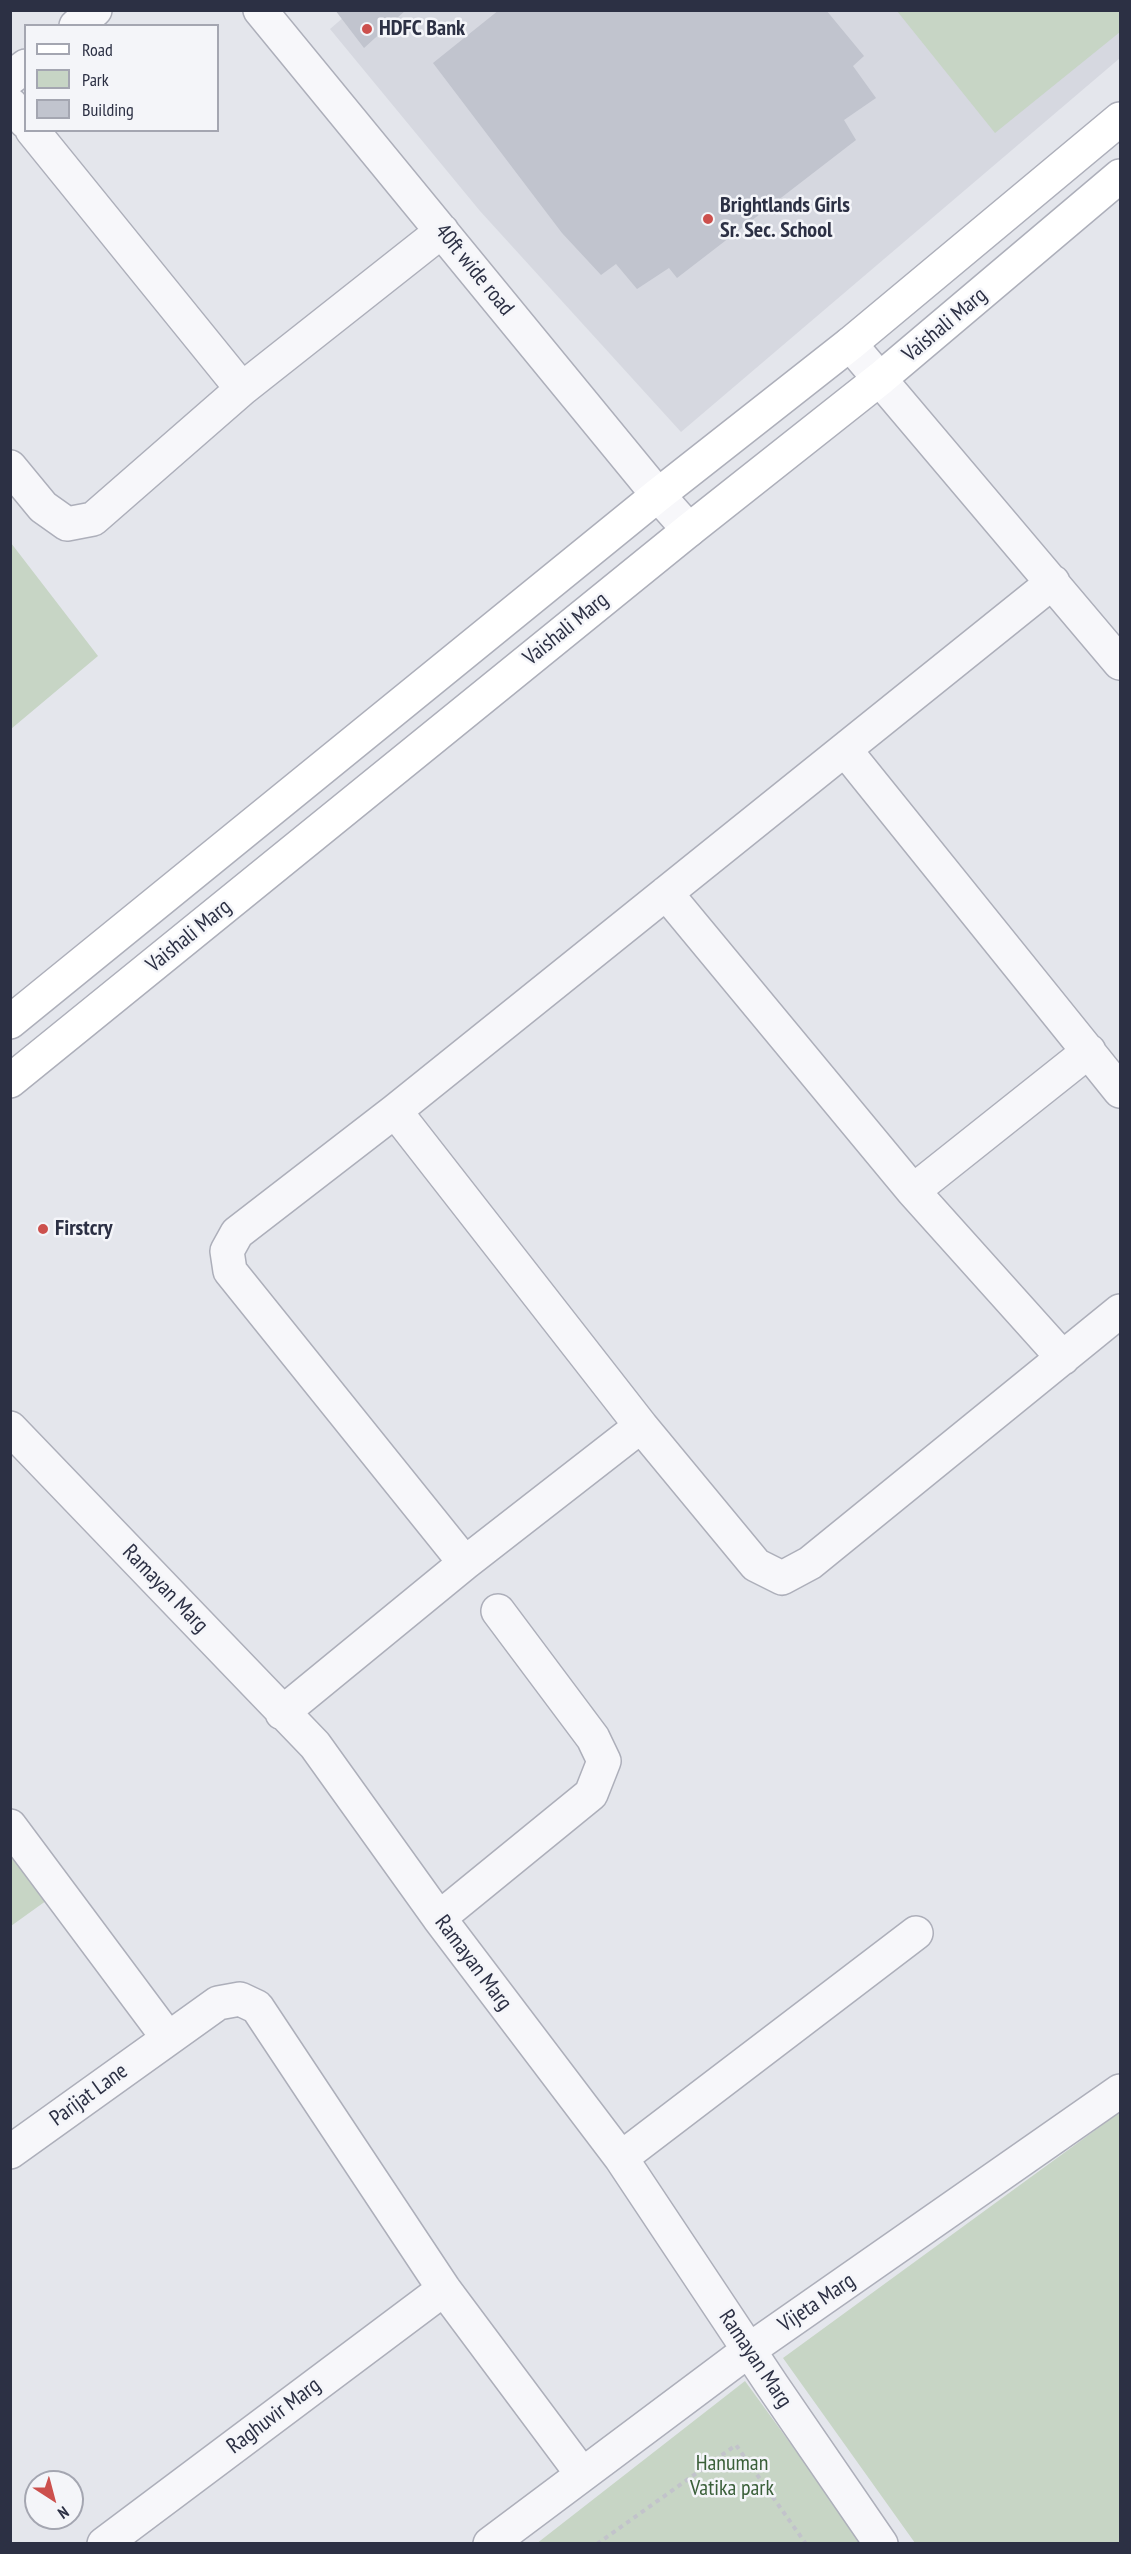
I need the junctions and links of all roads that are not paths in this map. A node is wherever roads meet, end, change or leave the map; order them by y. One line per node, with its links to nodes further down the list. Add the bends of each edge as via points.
1 (95, 10): 3 (street)
2 (260, 10): 11 (street, 40ft wide road)
3 (78, 24)
4 (24, 68): 5 (street)
5 (10, 78)
6 (10, 104): 8 (street)
7 (1120, 119): 12 (street, Vaishali Marg)
8 (24, 120)
9 (34, 132): 14 (street)
10 (1120, 176): 13 (street, Vaishali Marg)
11 (442, 231): 14 (street); 16 (street, 40ft wide road)
12 (850, 344): 13 (street); 16 (street, Vaishali Marg)
13 (881, 378): 17 (street, Vaishali Marg); 18 (street)
14 (242, 389): 15 (street, via 93,519 67,524 43,507)
15 (10, 467)
16 (658, 495): 17 (street, 40ft wide road); 22 (street, Vaishali Marg)
17 (689, 530): 24 (street, Vaishali Marg)
18 (1053, 582): 19 (street); 20 (street)
19 (1120, 663)
20 (846, 751): 21 (street); 23 (street)
21 (666, 893): 26 (street); 27 (street)
22 (10, 1022)
23 (1089, 1051): 25 (street); 27 (street)
24 (10, 1081)
25 (1120, 1091)
26 (395, 1111): 30 (street); 32 (street, via 237,1233 227,1251 230,1271)
27 (913, 1191): 29 (street)
28 (1120, 1311): 29 (street)
29 (1062, 1358): 30 (street, via 810,1563 782,1578 756,1565)
30 (641, 1426): 32 (street)
31 (10, 1428): 34 (street, Ramayan Marg)
32 (465, 1563): 34 (street)
33 (498, 1611): 36 (street, via 593,1738 604,1761 591,1794)
34 (282, 1713): 36 (street, Ramayan Marg, via 315,1745)
35 (10, 1826): 38 (street)
36 (439, 1918): 41 (street, Ramayan Marg)
37 (916, 1933): 41 (street)
38 (168, 2038): 40 (street, Parijat Lane); 42 (street, Parijat Lane, via 218,2003 240,1999 257,2007)
39 (1120, 2091): 43 (street, Vijeta Marg)
40 (10, 2152)
41 (621, 2158): 43 (street, Ramayan Marg)
42 (444, 2289): 44 (street, Parijat Lane); 45 (street, Raghuvir Marg)
43 (749, 2350): 44 (street, Vijeta Marg); 47 (street, Ramayan Marg)
44 (582, 2474): 46 (street, Vijeta Marg)
45 (104, 2544)
46 (490, 2544)
47 (881, 2544)

